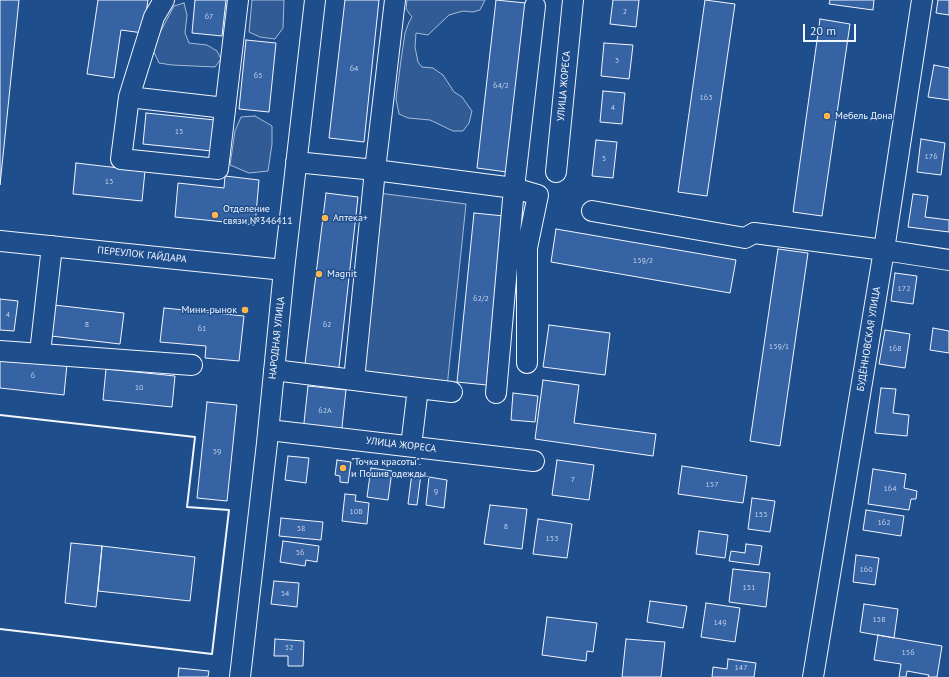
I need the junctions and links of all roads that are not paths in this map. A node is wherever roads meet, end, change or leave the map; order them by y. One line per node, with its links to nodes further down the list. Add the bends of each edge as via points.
1 (164, 0): 8 (street, via 154,17)
2 (238, 0): 9 (street)
3 (315, 0): 10 (street, НАРОДНАЯ УЛИЦА)
4 (395, 0): 11 (street)
5 (573, 0): 12 (street, УЛИЦА ЖОРЕСА)
6 (922, 0): 17 (street, БУДЁННОВСКАЯ УЛИЦА)
7 (535, 6): 13 (street)
8 (129, 97): 9 (street); 9 (street, via 121,159 218,169)
9 (225, 108)
10 (296, 162): 11 (street); 19 (street, НАРОДНАЯ УЛИЦА)
11 (375, 170): 13 (street); 25 (street)
12 (556, 172)
13 (514, 188): 22 (street, via 538,195 527,248); 28 (street)
14 (592, 211): 17 (street, via 745,238 754,234)
15 (0, 241): 16 (street, ПЕРЕУЛОК ГАЙДАРА)
16 (52, 246): 19 (street, ПЕРЕУЛОК ГАЙДАРА); 21 (street)
17 (884, 250): 18 (street); 33 (street, БУДЁННОВСКАЯ УЛИЦА)
18 (949, 260)
19 (284, 270): 24 (street, НАРОДНАЯ УЛИЦА)
20 (0, 350): 21 (street)
21 (40, 353): 23 (street)
22 (527, 363)
23 (192, 365)
24 (274, 370): 25 (street); 29 (street, НАРОДНАЯ УЛИЦА)
25 (354, 380): 26 (street)
26 (418, 388): 27 (street); 30 (street)
27 (452, 392)
28 (496, 393)
29 (269, 430): 30 (street, УЛИЦА ЖОРЕСА); 32 (street, НАРОДНАЯ УЛИЦА)
30 (411, 446): 31 (street, УЛИЦА ЖОРЕСА)
31 (534, 461)
32 (240, 677)
33 (813, 677)

